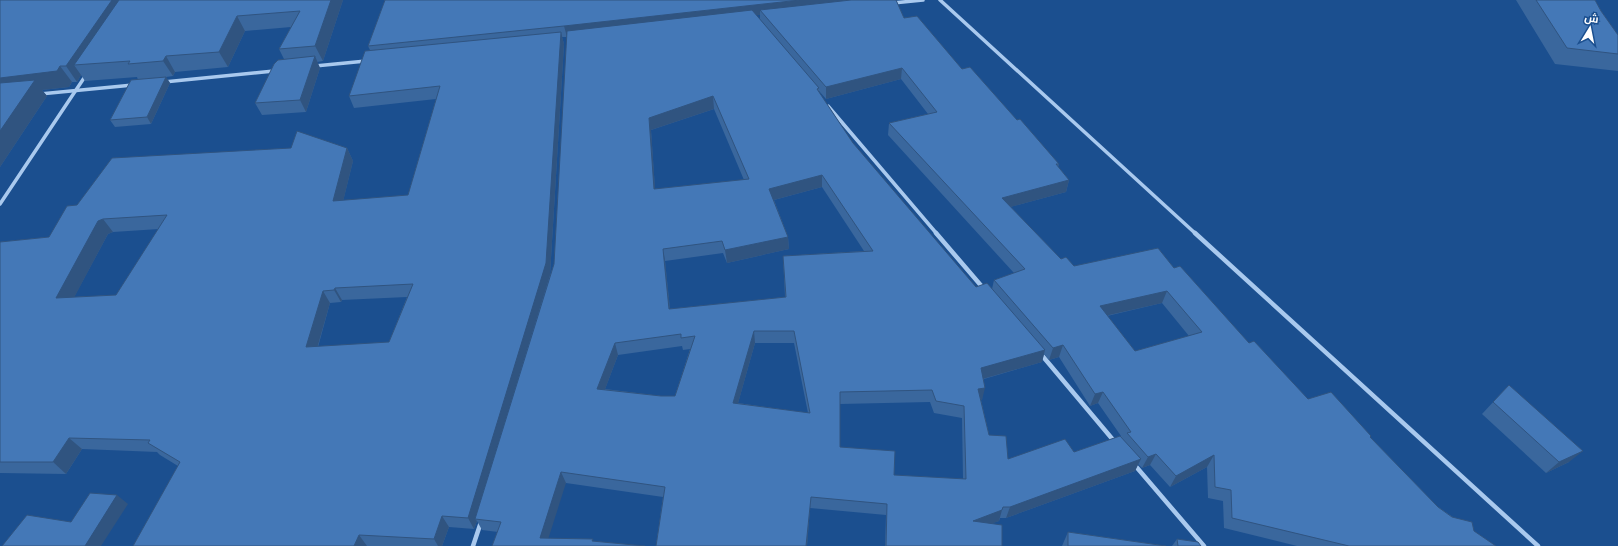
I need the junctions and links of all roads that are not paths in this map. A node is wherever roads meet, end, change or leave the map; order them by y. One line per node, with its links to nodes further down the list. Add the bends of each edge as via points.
1 (923, 0): 3 (street)
2 (940, 0): 21 (street)
3 (885, 4)
4 (369, 61): 5 (street)
5 (314, 66)
6 (282, 70): 8 (street)
7 (89, 71): 10 (street)
8 (156, 83)
9 (140, 84): 10 (street)
10 (76, 91): 11 (street); 13 (street)
11 (38, 94)
12 (826, 104): 14 (street)
13 (0, 204)
14 (986, 291)
15 (1038, 352): 16 (street)
16 (1116, 443)
17 (1132, 461): 20 (street)
18 (482, 516): 19 (street)
19 (473, 546)
20 (1204, 546)
21 (1538, 546)

